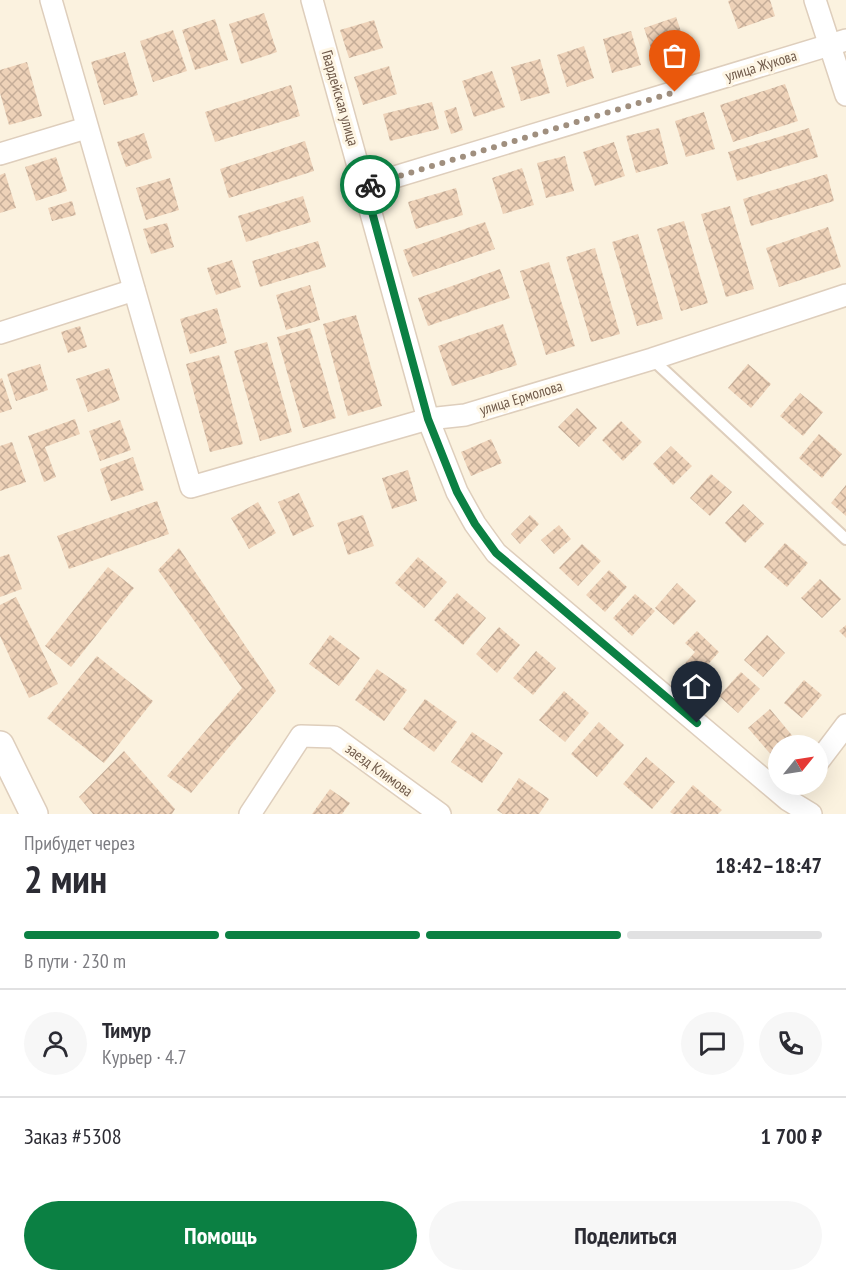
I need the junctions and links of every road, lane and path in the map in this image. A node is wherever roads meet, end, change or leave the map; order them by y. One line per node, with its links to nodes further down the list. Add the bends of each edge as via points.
1 (51, 0): 6 (street)
2 (312, 0): 8 (street, Гвардейская улица)
3 (815, 0): 4 (street)
4 (838, 43): 5 (street); 8 (street, улица Жукова)
5 (846, 95)
6 (87, 128): 7 (street); 9 (street)
7 (0, 154)
8 (365, 186): 13 (street, Гвардейская улица)
9 (134, 290): 11 (street); 13 (street, улица Ермолова, via 191,487)
10 (846, 295): 12 (street, улица Ермолова)
11 (0, 333)
12 (652, 359): 13 (street, улица Ермолова, via 465,415); 14 (lane)
13 (428, 419): 18 (street, Гвардейская улица, via 457,492 496,553)
14 (846, 539)
15 (846, 725): 17 (street)
16 (0, 745): 20 (street)
17 (828, 749)
18 (768, 771)
19 (796, 795): 23 (street, Гвардейская улица)
20 (34, 814)
21 (250, 814): 22 (street, заезд Климова, via 301,736 334,737)
22 (440, 814)
23 (811, 814)

